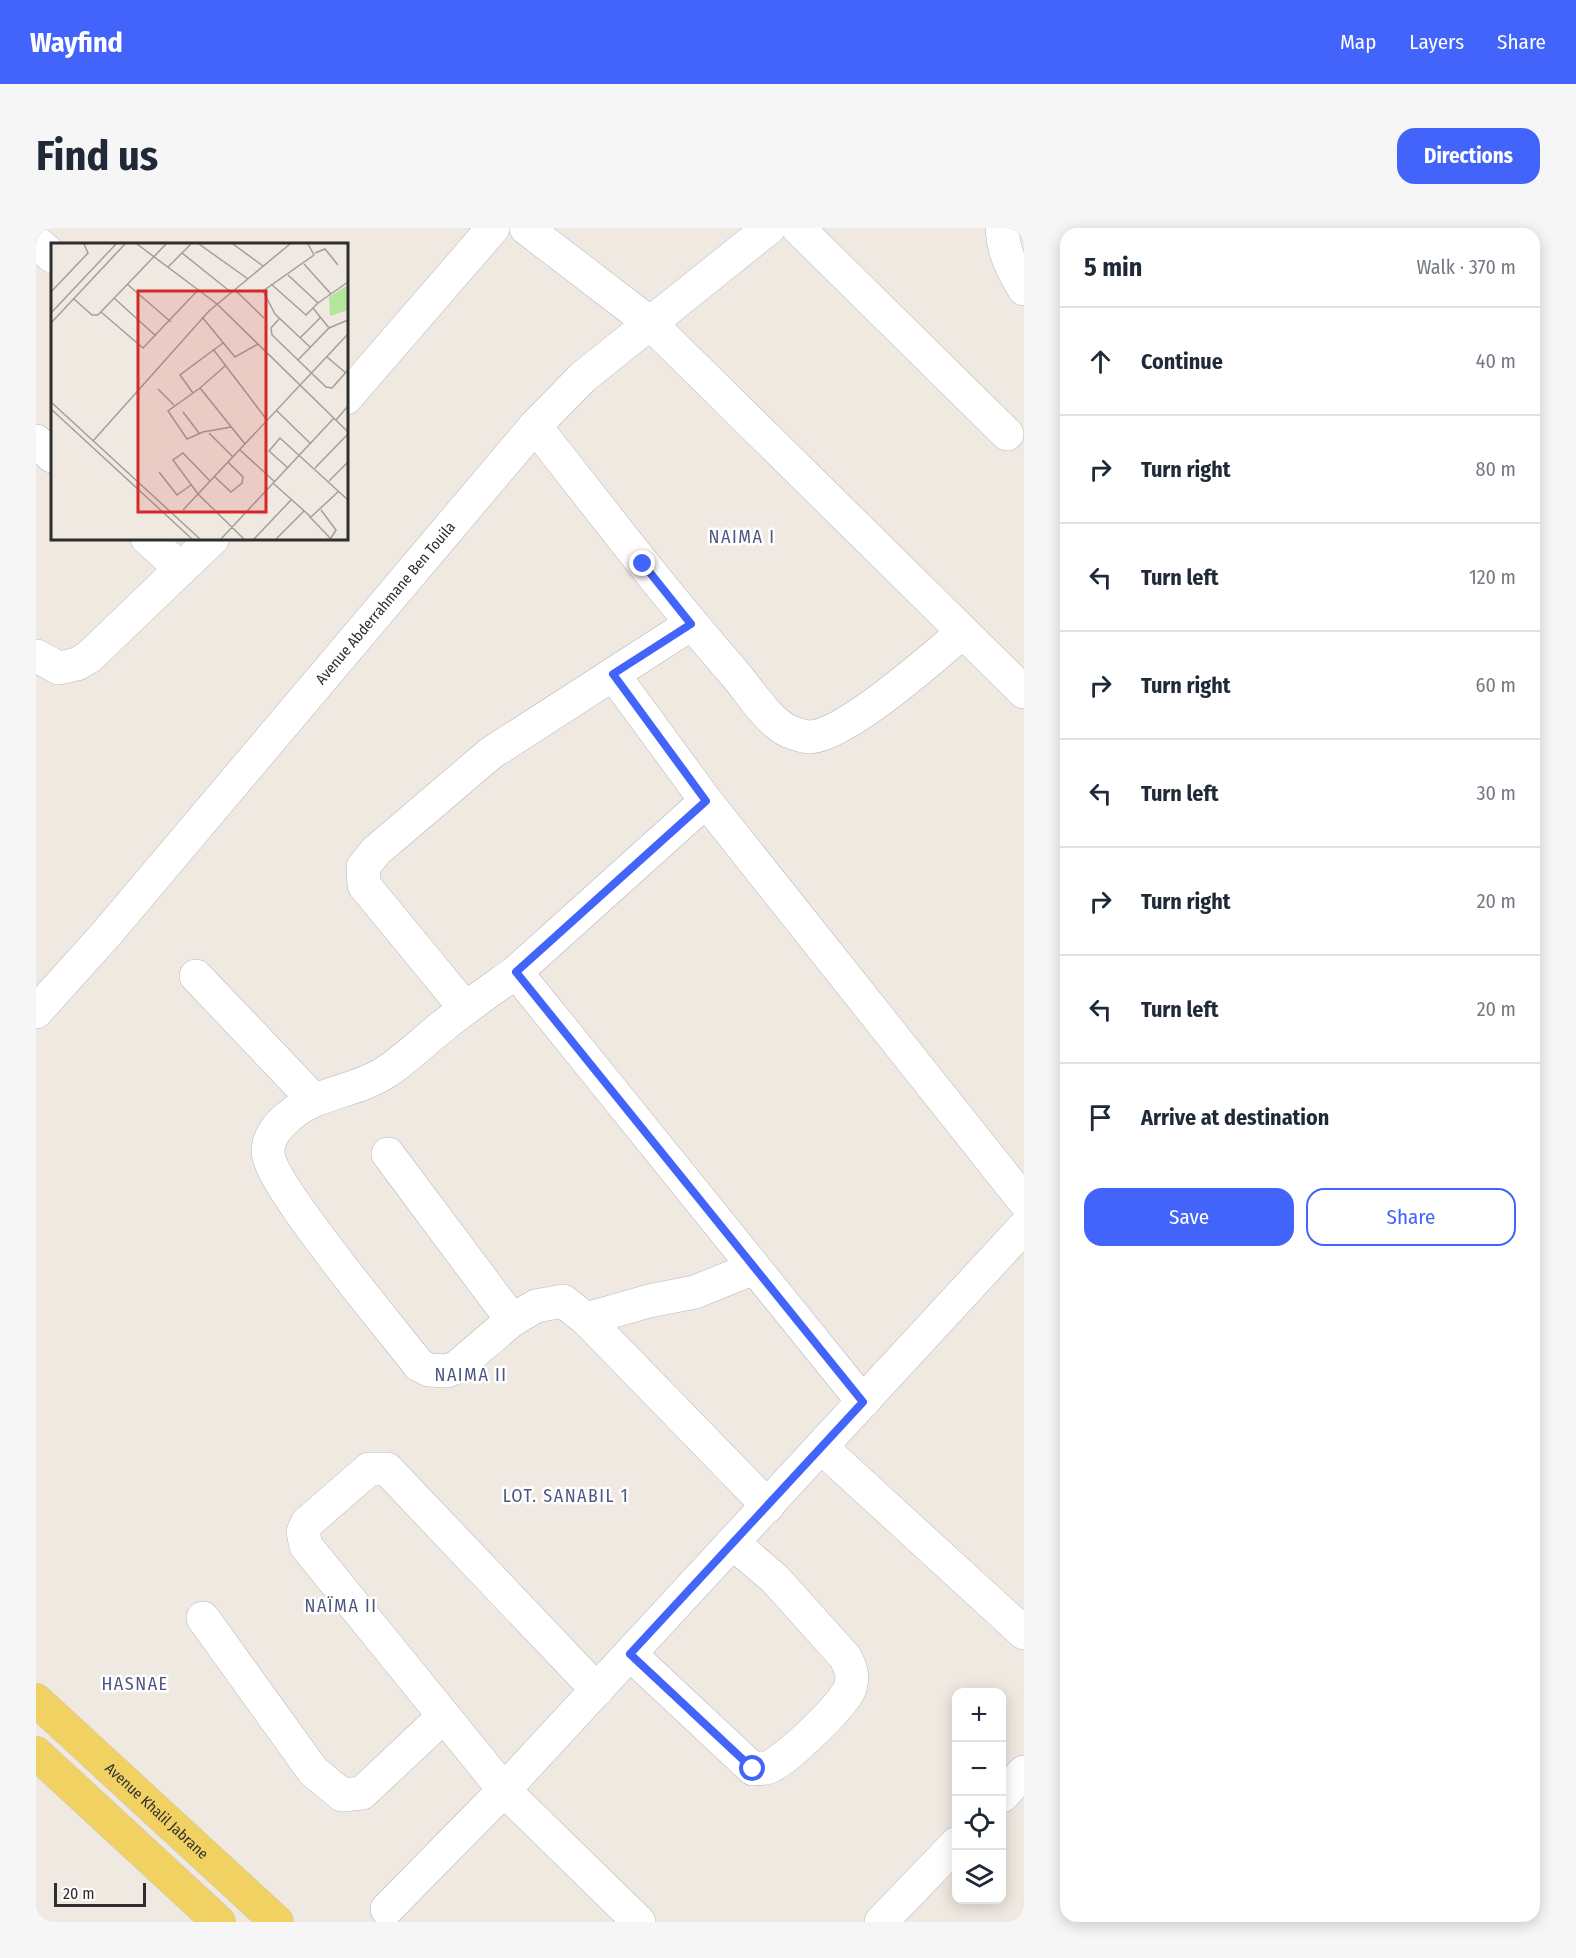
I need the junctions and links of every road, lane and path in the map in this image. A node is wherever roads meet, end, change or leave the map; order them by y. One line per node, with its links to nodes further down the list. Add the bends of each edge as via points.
1 (493, 228): 10 (street)
2 (525, 228): 9 (street)
3 (798, 228): 12 (street)
4 (1002, 228): 8 (street, via 1009,264)
5 (759, 231): 9 (street, Avenue Abderrahmane Ben Touila)
6 (36, 242): 7 (street)
7 (51, 255)
8 (1024, 290)
9 (650, 323): 11 (street, Avenue Abderrahmane Ben Touila, via 583,377); 19 (street)
10 (348, 396)
11 (535, 426): 18 (street); 27 (street, Avenue Abderrahmane Ben Touila)
12 (1007, 434)
13 (36, 441): 14 (street)
14 (51, 455)
15 (149, 540): 17 (street)
16 (211, 540): 17 (street)
17 (181, 569): 20 (street, via 89,657 59,668)
18 (691, 624): 19 (street, via 769,714 787,731 810,737 862,712); 21 (street)
19 (963, 632): 22 (street)
20 (36, 656)
21 (613, 674): 23 (street); 26 (street, via 492,753 376,851 363,867 364,885)
22 (1024, 692)
23 (706, 801): 24 (street); 30 (street)
24 (516, 972): 26 (street); 32 (street)
25 (196, 976): 28 (street)
26 (465, 1008): 28 (street, via 385,1072 353,1088)
27 (36, 1012)
28 (313, 1099): 34 (street, via 287,1117 274,1132 268,1148 273,1172 419,1365 438,1372 457,1367)
29 (388, 1154): 34 (street)
30 (1024, 1201)
31 (1024, 1227): 35 (street)
32 (754, 1268): 33 (street, via 695,1292); 35 (street)
33 (586, 1319): 34 (street, via 563,1301 536,1306); 37 (street)
34 (512, 1320)
35 (863, 1402): 36 (street)
36 (821, 1447): 37 (street); 40 (street)
37 (768, 1506): 38 (street)
38 (733, 1543): 41 (street); 41 (street, via 775,1579 846,1657 852,1679 841,1704 772,1766 753,1769)
39 (203, 1618): 44 (street, via 313,1771 342,1795 362,1793)
40 (1024, 1633)
41 (630, 1654): 42 (street)
42 (597, 1690): 44 (street, via 387,1469 369,1469 307,1523 303,1532 306,1546); 47 (street)
43 (36, 1700): 52 (main road, Avenue Khalil Jabrane)
44 (444, 1716): 47 (street)
45 (36, 1753): 51 (main road)
46 (1024, 1772): 48 (street)
47 (504, 1790): 50 (street); 53 (street)
48 (1006, 1792)
49 (952, 1848): 54 (street)
50 (387, 1909)
51 (219, 1922)
52 (277, 1922)
53 (639, 1922)
54 (881, 1922)

